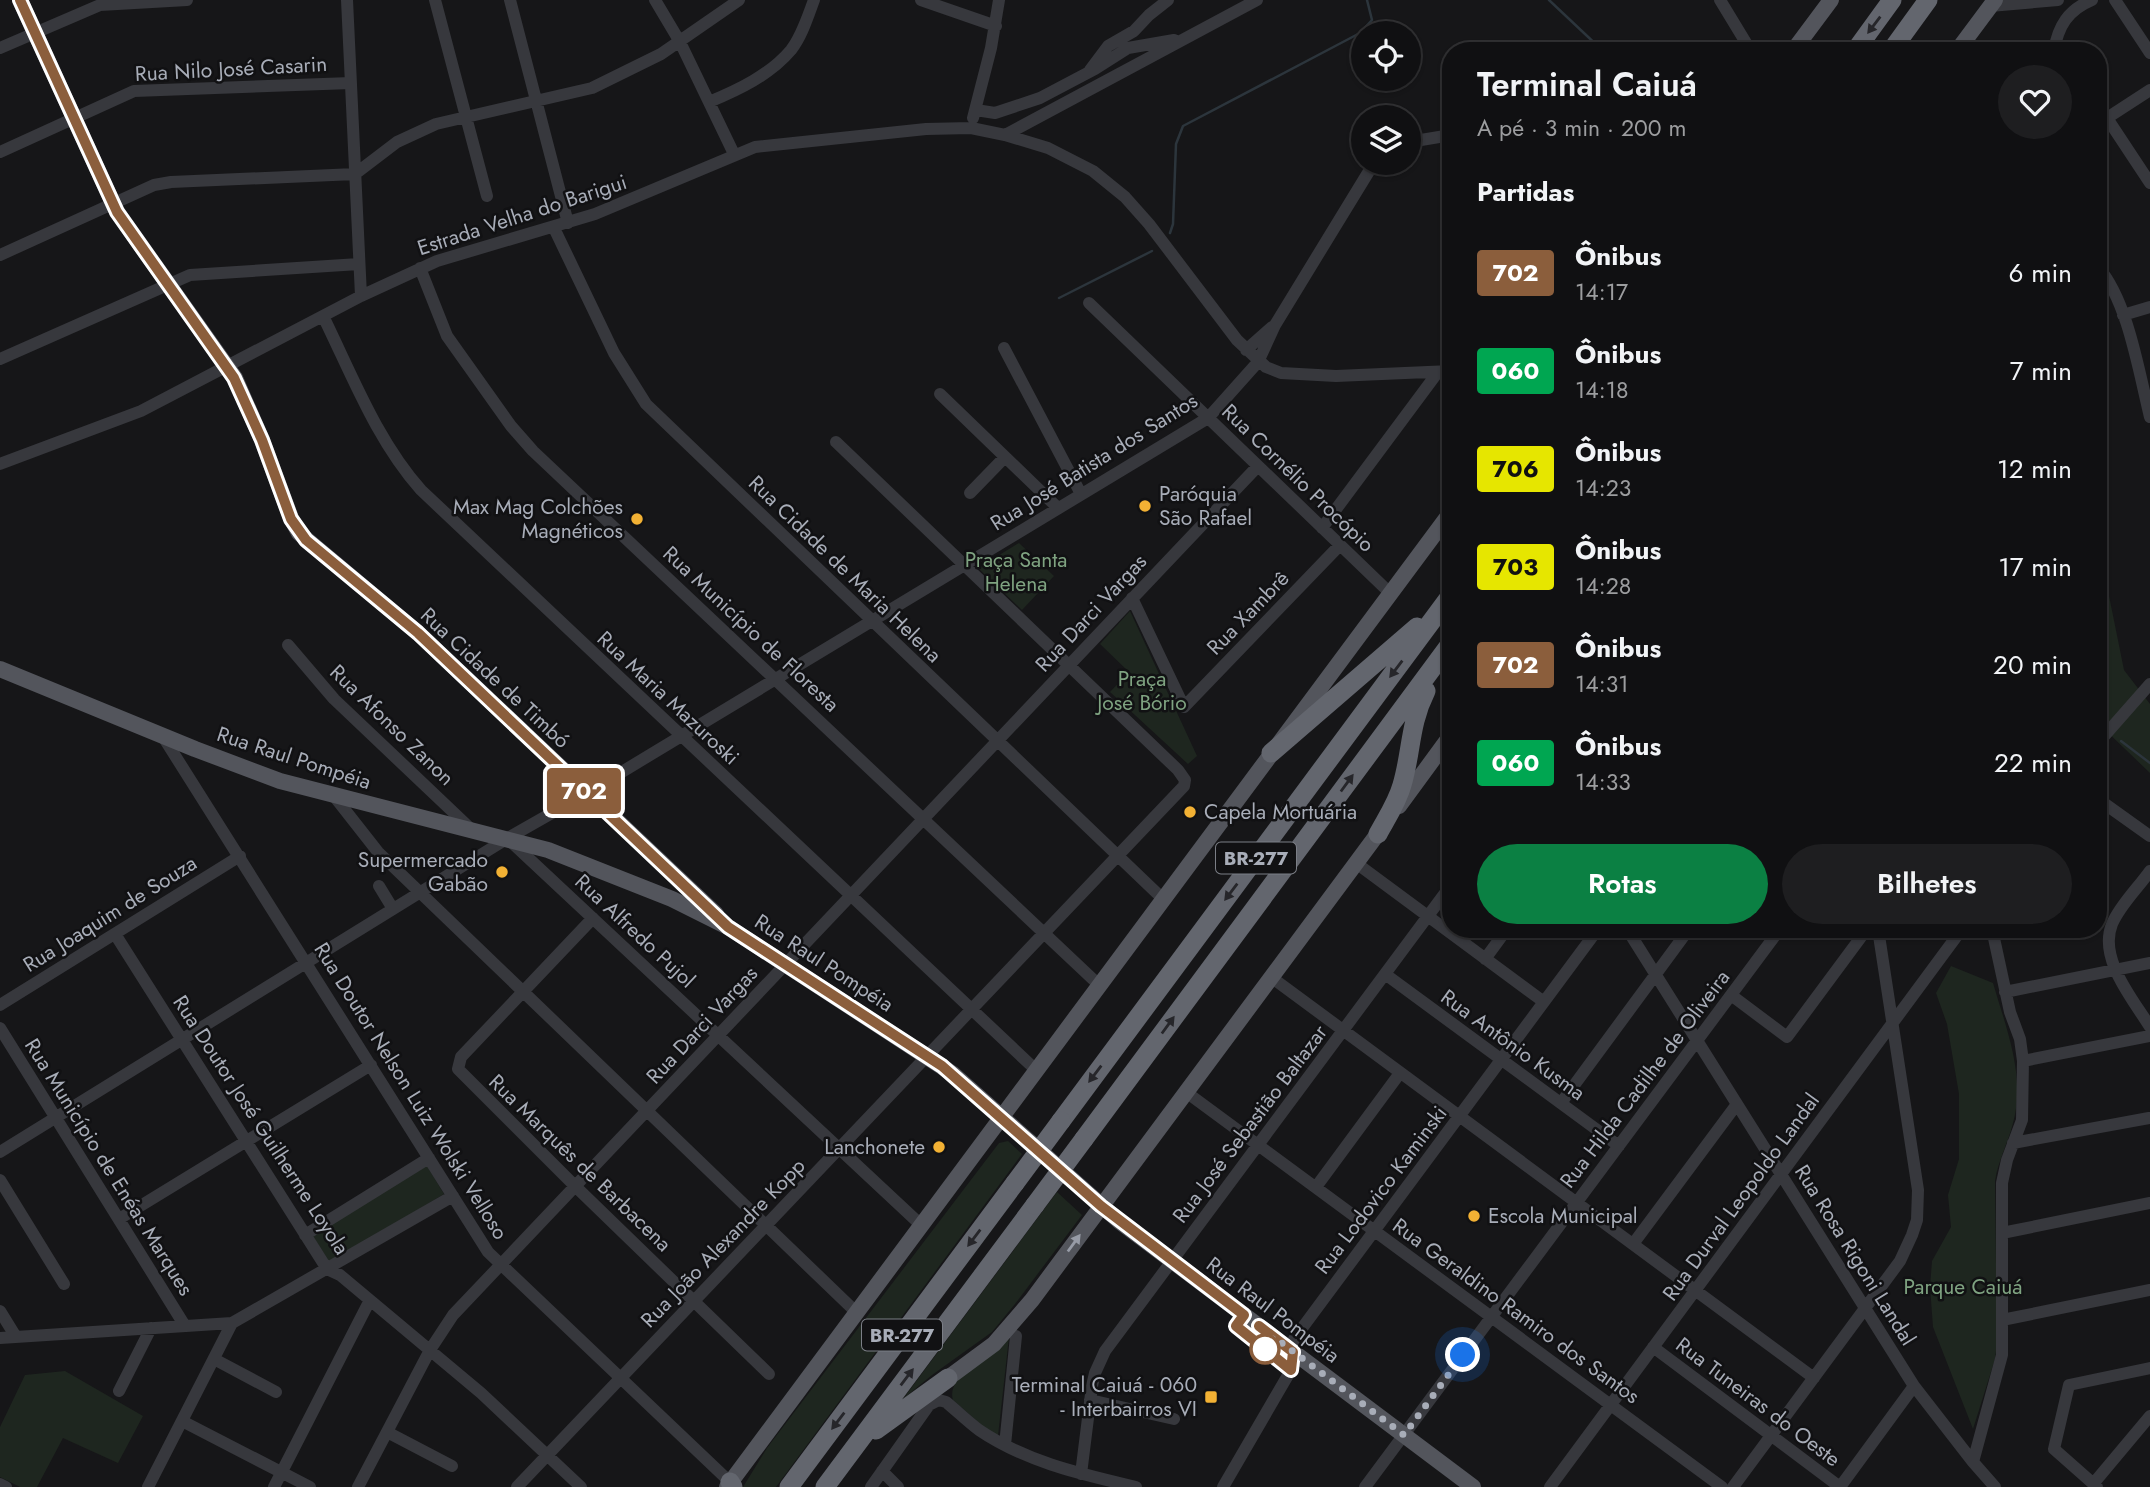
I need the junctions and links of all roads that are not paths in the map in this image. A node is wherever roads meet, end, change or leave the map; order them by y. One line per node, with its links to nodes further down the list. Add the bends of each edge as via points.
1 (20, 0): 22 (main road, Rua Cidade de Timbó)
2 (187, 0): 22 (street, via 100,5)
3 (347, 0): 34 (street)
4 (435, 0): 39 (street)
5 (510, 0): 36 (street)
6 (655, 0): 24 (street)
7 (740, 0): 24 (street)
8 (814, 0): 37 (street, via 797,40 783,57 747,85)
9 (921, 0): 21 (street)
10 (999, 0): 21 (street)
11 (1168, 0): 33 (street, via 1134,31 1108,46)
12 (1256, 0): 23 (street)
13 (1720, 0): 25 (street)
14 (1831, 0): 26 (main road)
15 (1892, 0): 27 (highway, one-way to 27)
16 (1928, 0): 28 (highway)
17 (2058, 0): 20 (street)
18 (2092, 0): 30 (street, via 2070,12)
19 (2115, 0): 32 (street)
20 (1993, 3): 29 (main road)
21 (996, 26): 38 (street)
22 (34, 32): 31 (street); 40 (main road, Rua Cidade de Timbó)
23 (1182, 39): 33 (street, via 1133,46); 42 (street)
24 (680, 42): 36 (street, via 592,88); 37 (street)
25 (1746, 42)
26 (1800, 42)
27 (1862, 42)
28 (1898, 42)
29 (1964, 42)
30 (2057, 42)
31 (0, 48)
32 (2150, 53)
33 (1088, 73): 38 (street, via 1040,98 995,113)
34 (351, 83): 40 (street, Rua Nilo José Casarin, via 140,90); 47 (street)
35 (2150, 90): 49 (street, via 2107,118)
36 (536, 101): 39 (street); 52 (street)
37 (709, 103): 46 (street)
38 (975, 110): 41 (street)
39 (466, 116): 47 (street, via 409,135); 50 (street)
40 (73, 118): 45 (street, Rua Nilo José Casarin); 51 (main road, Rua Cidade de Timbó)
41 (971, 128): 42 (street, Estrada Velha do Barigui); 46 (street, Estrada Velha do Barigui, via 824,138 765,145)
42 (1005, 135): 66 (street, Estrada Velha do Barigui, via 1067,156 1114,187 1157,233)
43 (1442, 136): 44 (street)
44 (1421, 140)
45 (0, 152)
46 (734, 155): 52 (street, Estrada Velha do Barigui)
47 (355, 174): 51 (street, via 163,183); 55 (street)
48 (1367, 175): 64 (street, Rua José Batista dos Santos)
49 (2150, 183)
50 (487, 196)
51 (113, 204): 54 (street); 58 (main road, Rua Cidade de Timbó)
52 (568, 223): 53 (street, Estrada Velha do Barigui)
53 (554, 228): 56 (street, Estrada Velha do Barigui); 91 (street, Rua Cidade de Maria Helena, via 614,353 646,404)
54 (0, 255)
55 (359, 264): 58 (street, via 201,273); 59 (street)
56 (420, 268): 59 (street, Estrada Velha do Barigui); 97 (street, Rua Município de Floresta, via 447,336 522,439)
57 (2107, 279): 62 (street)
58 (167, 283): 67 (street); 69 (main road, Rua Cidade de Timbó)
59 (361, 296): 63 (street, Estrada Velha do Barigui)
60 (1089, 303): 75 (street, Rua Cornélio Procópio)
61 (2150, 307): 62 (street)
62 (2123, 315): 72 (street)
63 (323, 316): 69 (street, Estrada Velha do Barigui); 101 (street, Rua Maria Mazuroski, via 379,429 409,477)
64 (1275, 325): 66 (street, Rua José Batista dos Santos); 68 (street, Rua José Batista dos Santos)
65 (1004, 348): 81 (street)
66 (1246, 350): 68 (street, Estrada Velha do Barigui)
67 (0, 359)
68 (1258, 362): 70 (street, Estrada Velha do Barigui, via 1291,374); 75 (street, Rua José Batista dos Santos)
69 (228, 366): 78 (street, Estrada Velha do Barigui, via 141,411); 107 (main road, Rua Cidade de Timbó, via 299,533 418,633)
70 (1442, 372)
71 (1442, 375): 84 (street)
72 (2146, 382): 74 (street)
73 (940, 394): 77 (street)
74 (2150, 417)
75 (1208, 418): 79 (street, Rua Cornélio Procópio); 81 (street, Rua José Batista dos Santos)
76 (836, 442): 86 (street)
77 (1005, 457): 80 (street); 82 (street)
78 (0, 464)
79 (1258, 466): 84 (street, Rua Cornélio Procópio); 88 (street, Rua Darci Vargas)
80 (970, 494)
81 (1081, 494): 82 (street, Rua José Batista dos Santos)
82 (1058, 508): 86 (street, Rua José Batista dos Santos)
83 (1442, 524): 87 (main road)
84 (1322, 528): 85 (street, Rua Cornélio Procópio)
85 (1340, 545): 87 (street, Rua Cornélio Procópio); 88 (street, Rua Xambrê, via 1184,707)
86 (964, 565): 91 (street, Rua José Batista dos Santos); 95 (street)
87 (1390, 593): 105 (main road)
88 (1132, 598): 95 (street, Rua Darci Vargas)
89 (1442, 603): 105 (highway)
90 (1442, 607): 262 (highway, BR-277, one-way to 262, bridge)
91 (871, 621): 97 (street, Rua José Batista dos Santos); 102 (street, Rua Cidade de Maria Helena)
92 (289, 645): 112 (street, Rua Afonso Zanon, via 334,699)
93 (1442, 656): 245 (highway, BR-277, one-way to 93, bridge)
94 (1442, 661): 113 (highway, via 1415,713 1402,786)
95 (1069, 665): 102 (street, Rua Darci Vargas); 118 (street, Rua João Alexandre Kopp, via 1185,780 1182,791)
96 (0, 669): 100 (main road, Rua Raul Pompéia)
97 (775, 679): 101 (street, Rua José Batista dos Santos); 111 (street, Rua Município de Floresta)
98 (2150, 684): 99 (street)
99 (2107, 733)
100 (162, 735): 104 (main road, Rua Raul Pompéia); 106 (street, Rua Doutor Nelson Luiz Wolski Velloso)
101 (681, 736): 107 (street, Rua José Batista dos Santos); 125 (street, Rua Maria Mazuroski)
102 (997, 741): 111 (street, Rua Darci Vargas); 118 (street, Rua Cidade de Maria Helena)
103 (1442, 748): 113 (main road)
104 (195, 749): 106 (street); 108 (main road, Rua Raul Pompéia)
105 (1271, 753): 127 (main road)
106 (189, 775): 117 (street, Rua Doutor Nelson Luiz Wolski Velloso)
107 (587, 793): 110 (street, Rua José Batista dos Santos); 120 (main road, Rua Cidade de Timbó)
108 (334, 796): 112 (main road, Rua Raul Pompéia); 124 (street, via 368,842)
109 (2107, 805): 114 (street)
110 (544, 818): 115 (street, Rua José Batista dos Santos); 116 (street)
111 (923, 819): 125 (street, Rua Darci Vargas); 135 (street, Rua Município de Floresta)
112 (473, 830): 115 (main road, Rua Raul Pompéia)
113 (1378, 834): 119 (main road)
114 (2150, 836)
115 (508, 838): 116 (main road, Rua Raul Pompéia); 124 (street, Rua José Batista dos Santos); 131 (street, Rua Alfredo Pujol)
116 (531, 844): 128 (main road, Rua Raul Pompéia)
117 (240, 856): 134 (street, Rua Joaquim de Souza); 147 (street, Rua Doutor Nelson Luiz Wolski Velloso)
118 (1119, 857): 127 (street, Rua Cidade de Maria Helena); 135 (street, Rua João Alexandre Kopp)
119 (1356, 863): 130 (street); 153 (main road)
120 (665, 867): 123 (main road, Rua Cidade de Timbó); 128 (main road)
121 (2150, 871): 150 (street, via 2111,926 2110,956)
122 (379, 886): 129 (street)
123 (693, 891): 128 (main road, via 689,900); 132 (main road, Rua Cidade de Timbó)
124 (419, 893): 129 (street, Rua José Batista dos Santos); 155 (street)
125 (851, 895): 148 (street, Rua Darci Vargas); 160 (street, Rua Maria Mazuroski)
126 (1442, 898): 130 (street, Rua José Sebastião Baltazar)
127 (1163, 899): 154 (main road)
128 (676, 901): 132 (main road, Rua Raul Pompéia)
129 (393, 909): 147 (street, Rua José Batista dos Santos)
130 (1428, 916): 133 (street); 151 (street, Rua José Sebastião Baltazar)
131 (593, 918): 155 (street); 165 (street, Rua Alfredo Pujol)
132 (728, 927): 148 (main road, Rua Raul Pompéia)
133 (1442, 927)
134 (115, 934): 159 (street, Rua Joaquim de Souza); 167 (street, Rua Doutor José Guilherme Loyola)
135 (1045, 934): 154 (street, Rua Município de Floresta); 160 (street, Rua João Alexandre Kopp)
136 (1457, 938): 146 (street)
137 (1500, 938): 146 (street)
138 (1591, 938): 158 (street, Rua Lodovico Kaminski)
139 (1632, 938): 152 (street, Rua Rosa Rigoni Landal)
140 (1682, 938): 152 (street)
141 (1773, 938): 157 (street, Rua Hilda Cadilhe de Oliveira)
142 (1860, 938): 157 (street, via 1787,1037)
143 (1879, 938): 161 (street)
144 (1955, 938): 161 (street, Rua Durval Leopoldo Landal)
145 (1994, 938): 156 (street)
146 (1485, 959): 158 (street)
147 (306, 962): 167 (street, Rua José Batista dos Santos); 172 (street, Rua Doutor Nelson Luiz Wolski Velloso)
148 (787, 963): 165 (street, Rua Darci Vargas); 169 (main road, Rua Raul Pompéia)
149 (2150, 963): 150 (street)
150 (2116, 970): 156 (street); 162 (street)
151 (1385, 974): 164 (street, Rua José Sebastião Baltazar); 170 (street, Rua Antônio Kusma)
152 (1655, 975): 168 (street, Rua Rosa Rigoni Landal); 176 (street)
153 (1271, 978): 164 (street); 175 (main road)
154 (1100, 985): 173 (main road)
155 (523, 992): 178 (street); 192 (street, Rua Marquês de Barbacena, via 461,1057 460,1073)
156 (2005, 992): 171 (street)
157 (1731, 995): 168 (street, Rua Hilda Cadilhe de Oliveira)
158 (1544, 1002): 170 (street, Rua Lodovico Kaminski)
159 (0, 1005)
160 (972, 1010): 169 (street, Rua João Alexandre Kopp); 173 (street, Rua Maria Mazuroski)
161 (1893, 1023): 190 (street, Rua Durval Leopoldo Landal); 213 (street, via 1919,1205 1906,1250)
162 (2150, 1027)
163 (0, 1028): 180 (street, Rua Município de Enéas Marques)
164 (1343, 1031): 174 (street); 185 (street, Rua José Sebastião Baltazar)
165 (718, 1035): 178 (street, Rua Darci Vargas); 187 (street, Rua Alfredo Pujol)
166 (2150, 1036): 171 (street)
167 (181, 1039): 180 (street, Rua José Batista dos Santos); 183 (street, Rua Doutor José Guilherme Loyola)
168 (1697, 1041): 177 (street, Rua Rosa Rigoni Landal); 186 (street, Rua Hilda Cadilhe de Oliveira)
169 (928, 1056): 181 (main road, Rua Raul Pompéia); 187 (street, Rua João Alexandre Kopp)
170 (1501, 1060): 176 (street, Rua Antônio Kusma); 179 (street, Rua Lodovico Kaminski)
171 (2023, 1061): 184 (street, via 2023,1111)
172 (371, 1065): 183 (street); 189 (street, Rua Doutor Nelson Luiz Wolski Velloso)
173 (1036, 1070): 181 (main road)
174 (1401, 1073): 179 (street); 193 (street)
175 (1186, 1091): 185 (street, Rua Geraldino Ramiro dos Santos); 197 (main road)
176 (1561, 1103): 186 (street, Rua Antônio Kusma)
177 (1737, 1104): 190 (street, Rua Rosa Rigoni Landal); 204 (street)
178 (646, 1111): 192 (street, Rua Darci Vargas); 200 (street)
179 (1460, 1116): 195 (street); 201 (street, Rua Lodovico Kaminski)
180 (55, 1117): 188 (street, Rua José Batista dos Santos); 198 (street, Rua Município de Enéas Marques)
181 (1002, 1117): 197 (main road, Rua Raul Pompéia); 199 (main road)
182 (2149, 1118): 184 (street)
183 (246, 1142): 198 (street); 203 (street, Rua Doutor José Guilherme Loyola)
184 (2013, 1143): 202 (street, via 2004,1171)
185 (1258, 1145): 193 (street, Rua Geraldino Ramiro dos Santos); 205 (street, Rua José Sebastião Baltazar)
186 (1619, 1146): 195 (street, Rua Hilda Cadilhe de Oliveira)
187 (840, 1149): 199 (street, Rua Alfredo Pujol); 200 (street, Rua João Alexandre Kopp)
188 (0, 1152)
189 (429, 1158): 194 (street, Rua Doutor Nelson Luiz Wolski Velloso); 203 (street)
190 (1781, 1174): 209 (street, Rua Durval Leopoldo Landal); 213 (street, Rua Rosa Rigoni Landal)
191 (0, 1180): 208 (street)
192 (575, 1186): 206 (street, Rua Darci Vargas); 212 (street, Rua Marquês de Barbacena)
193 (1316, 1187): 201 (street, Rua Geraldino Ramiro dos Santos)
194 (453, 1196): 206 (street, Rua Doutor Nelson Luiz Wolski Velloso); 207 (street)
195 (1577, 1203): 204 (street); 216 (street, Rua Hilda Cadilhe de Oliveira)
196 (2150, 1203): 202 (street)
197 (1101, 1206): 205 (main road, Rua Raul Pompéia); 230 (main road, one-way to 197, via 1005,1333)
198 (119, 1219): 219 (street, Rua Município de Enéas Marques)
199 (921, 1225): 215 (main road)
200 (766, 1226): 212 (street, Rua João Alexandre Kopp); 215 (street)
201 (1374, 1230): 216 (street, Rua Geraldino Ramiro dos Santos); 226 (street, Rua Lodovico Kaminski, via 1294,1339)
202 (2002, 1233): 217 (street)
203 (305, 1235): 207 (street, Rua Doutor José Guilherme Loyola)
204 (1633, 1244): 209 (street)
205 (1172, 1261): 226 (main road, Rua Raul Pompéia); 236 (street, Rua José Sebastião Baltazar, via 1105,1351)
206 (500, 1265): 225 (street, Rua Darci Vargas, via 453,1315); 232 (street, Rua Doutor Nelson Luiz Wolski Velloso)
207 (327, 1269): 211 (street, Rua Doutor José Guilherme Loyola); 218 (street)
208 (64, 1284)
209 (1696, 1290): 224 (street, Rua Durval Leopoldo Landal); 231 (street)
210 (2150, 1290): 217 (street)
211 (370, 1300): 225 (street, Rua Doutor José Guilherme Loyola); 250 (street)
212 (694, 1302): 229 (street, Rua Marquês de Barbacena); 232 (street, Rua João Alexandre Kopp)
213 (1866, 1308): 231 (street); 233 (street, Rua Rosa Rigoni Landal)
214 (0, 1311): 222 (street)
215 (856, 1312): 253 (main road)
216 (1492, 1317): 237 (street, Rua Geraldino Ramiro dos Santos); 242 (street, Rua Hilda Cadilhe de Oliveira)
217 (2003, 1320): 247 (street, via 2001,1363)
218 (232, 1323): 219 (street); 227 (street)
219 (185, 1326): 220 (street)
220 (151, 1328): 222 (street); 234 (street)
221 (1016, 1336): 244 (street)
222 (16, 1337): 223 (street)
223 (0, 1338)
224 (1653, 1347): 237 (street, Rua Durval Leopoldo Landal); 243 (street, Rua Tuneiras do Oeste)
225 (429, 1350): 241 (street, Rua Darci Vargas); 246 (street, Rua Doutor José Guilherme Loyola)
226 (1293, 1352): 242 (main road, Rua Raul Pompéia); 267 (street, Rua Lodovico Kaminski, via 1291,1370)
227 (214, 1359): 235 (street); 240 (street)
228 (2150, 1368): 255 (street, via 2069,1385 2054,1449)
229 (769, 1374)
230 (948, 1378): 245 (highway)
231 (1814, 1378): 243 (street)
232 (620, 1379): 246 (street, Rua João Alexandre Kopp); 253 (street, Rua Doutor Nelson Luiz Wolski Velloso)
233 (1914, 1386): 247 (street, Rua Rosa Rigoni Landal); 273 (street)
234 (119, 1391)
235 (276, 1392)
236 (1090, 1400): 239 (street); 251 (street, Rua José Sebastião Baltazar)
237 (1611, 1405): 270 (street, Rua Durval Leopoldo Landal); 271 (street, Rua Geraldino Ramiro dos Santos)
238 (2150, 1416): 255 (street)
239 (1174, 1419)
240 (182, 1421): 250 (street); 254 (street)
241 (387, 1432): 248 (street); 259 (street, Rua Darci Vargas)
242 (1404, 1435): 268 (street, Rua Hilda Cadilhe de Oliveira); 269 (main road, Rua Raul Pompéia)
243 (1771, 1436): 272 (street); 273 (street, Rua Tuneiras do Oeste)
244 (1005, 1445): 249 (street, via 939,1401 929,1405); 251 (street)
245 (852, 1451): 263 (highway, BR-277)
246 (547, 1455): 260 (street, Rua João Alexandre Kopp); 261 (street, Rua Doutor José Guilherme Loyola)
247 (1972, 1462): 274 (street, Rua Rosa Rigoni Landal)
248 (452, 1466)
249 (881, 1471): 264 (street); 265 (street)
250 (281, 1472): 257 (street); 258 (street)
251 (1081, 1474): 266 (street)
252 (0, 1484): 256 (street)
253 (730, 1485)
254 (152, 1486)
255 (2095, 1486)
256 (6, 1487)
257 (274, 1487)
258 (310, 1487)
259 (359, 1487)
260 (517, 1487)
261 (581, 1487)
262 (789, 1487)
263 (825, 1487)
264 (871, 1487)
265 (898, 1487)
266 (1136, 1487)
267 (1223, 1487)
268 (1365, 1487)
269 (1473, 1487)
270 (1550, 1487)
271 (1722, 1487)
272 (1733, 1487)
273 (1840, 1487)
274 (1995, 1487)

